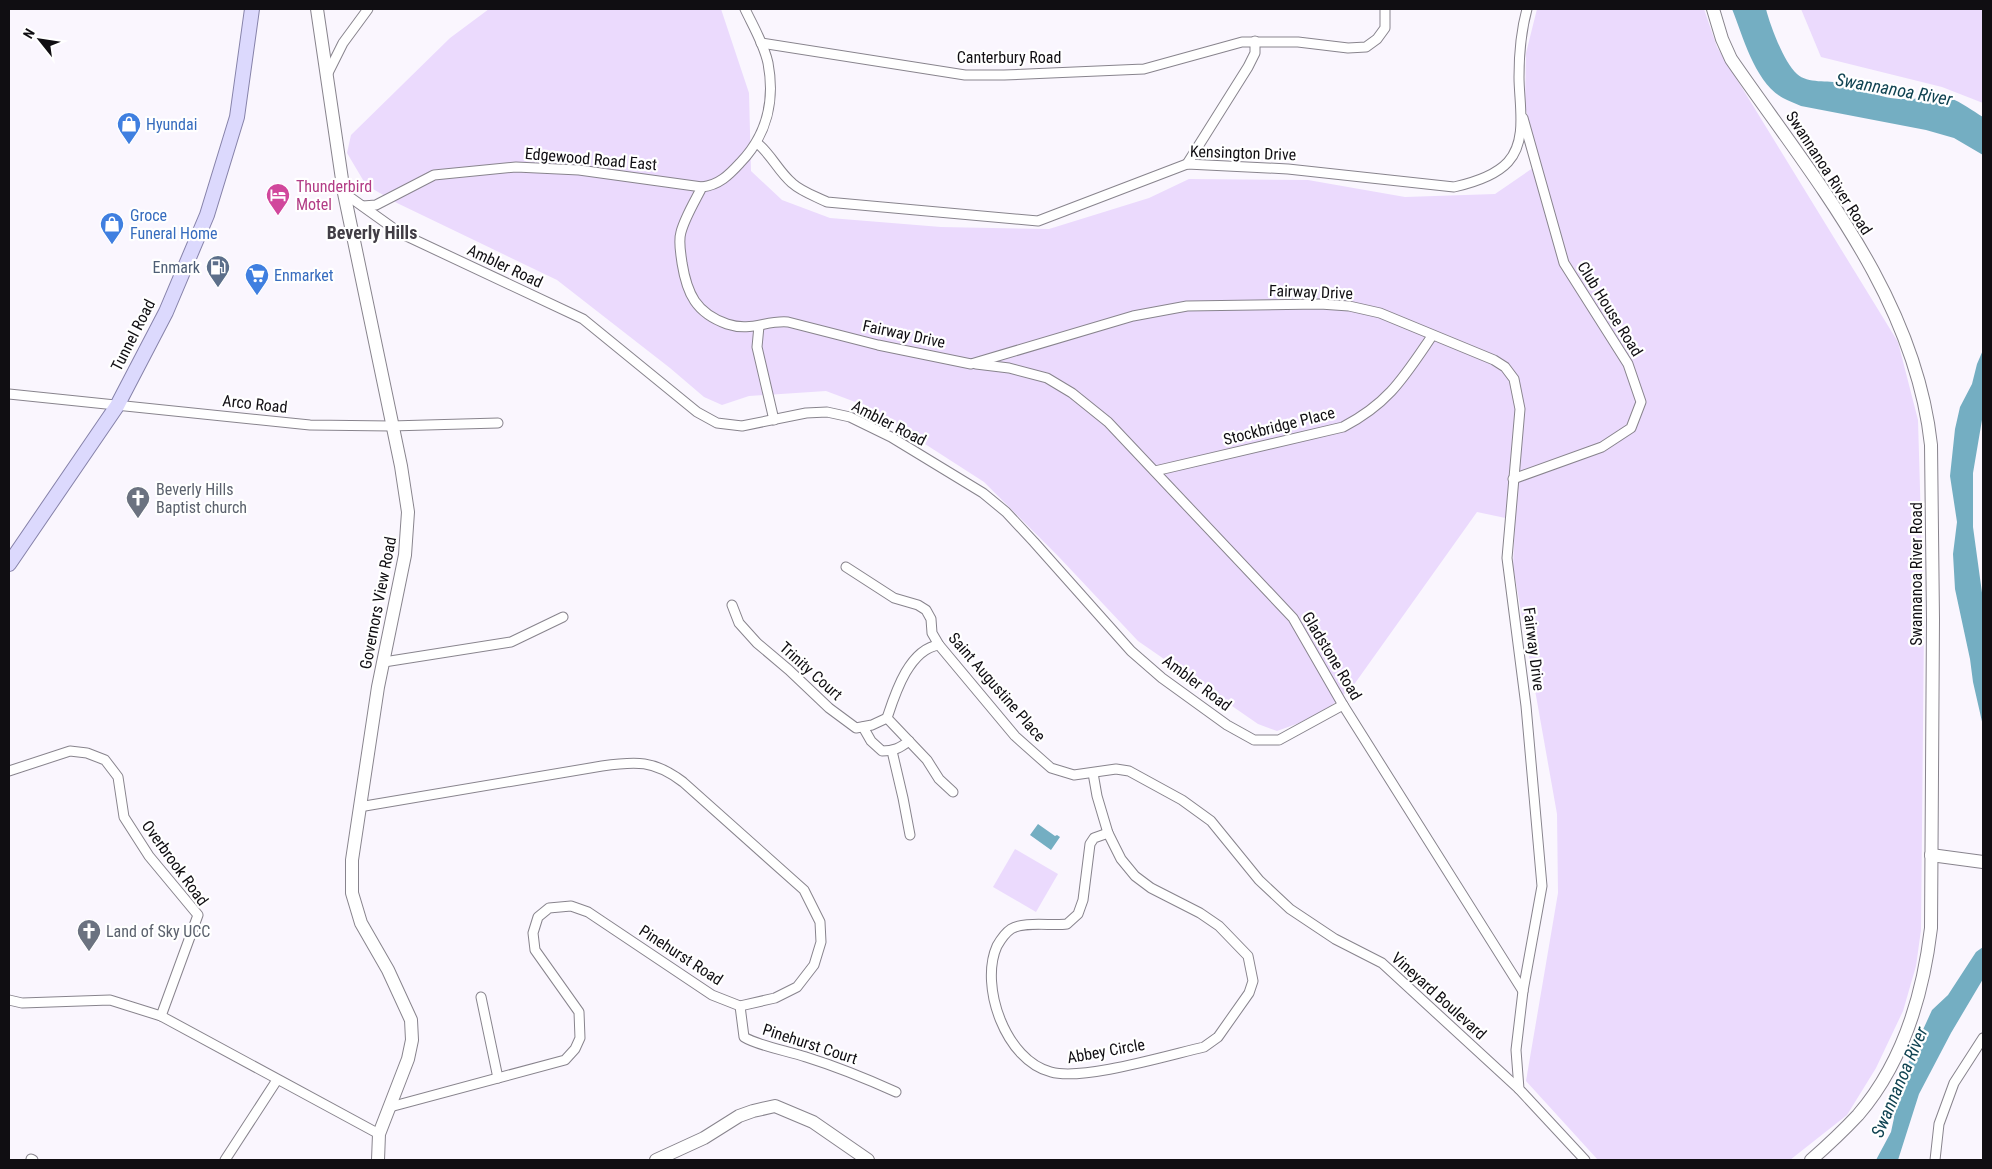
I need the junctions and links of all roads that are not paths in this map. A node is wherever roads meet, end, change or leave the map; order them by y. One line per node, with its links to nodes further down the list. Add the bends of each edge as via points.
1 (252, 9): 21 (main road, Tunnel Road, via 237,117 206,215 166,312)
2 (318, 9): 10 (street, Governors View Road)
3 (368, 9): 10 (street, via 343,43)
4 (746, 9): 9 (street)
5 (1386, 9): 8 (street, Canterbury Road, via 1385,28 1366,47)
6 (1527, 9): 11 (street, Kensington Drive, via 1520,46)
7 (1713, 9): 44 (street, Swannanoa River Road, via 1731,59 1816,177 1868,263 1895,314 1920,383 1930,435 1932,497)
8 (1255, 41): 9 (street, Canterbury Road, via 1144,69 1004,75 965,75); 13 (street, via 1255,53 1248,67)
9 (761, 43): 12 (street, via 768,61 770,81 769,104)
10 (328, 73): 15 (street, Governors View Road)
11 (1520, 110): 13 (street, Kensington Drive, via 1519,144 1509,161 1473,183 1454,187 1288,169); 26 (street, Club House Road, via 1564,264 1628,364 1641,402 1631,428 1602,447)
12 (757, 143): 13 (street, Kensington Drive, via 792,183 827,202 1038,221); 14 (street, via 717,184)
13 (1187, 164)
14 (702, 187): 16 (street, Edgewood Road East, via 579,170 516,167 434,175 376,206); 17 (street, Fairway Drive, via 680,233 685,283 691,298 706,313 728,324)
15 (344, 193): 16 (street, Ambler Road); 24 (street, Governors View Road)
16 (363, 206): 22 (street, Ambler Road, via 408,237 583,319 697,412 717,423 742,426)
17 (759, 326): 19 (street, Fairway Drive, via 788,322); 22 (street, via 757,347)
18 (1432, 336): 19 (street, Fairway Drive, via 1380,312 1349,306 1187,306 1133,316); 25 (street, Stockbridge Place, via 1399,383 1365,415 1342,426); 26 (street, Fairway Drive, via 1494,360 1505,367 1514,379 1520,409)
19 (971, 364): 25 (street, Gladstone Road, via 1009,368 1060,384 1108,422)
20 (9, 394): 21 (street, Arco Road)
21 (117, 406): 24 (street, Arco Road, via 310,425); 27 (main road, Tunnel Road)
22 (774, 420): 33 (street, Ambler Road, via 827,412 850,417 891,436 983,493 1006,512 1131,651 1220,720 1254,740 1278,740)
23 (498, 423): 24 (street, Arco Road)
24 (391, 426): 32 (street, Governors View Road, via 408,512 408,533)
25 (1155, 471): 33 (street, Gladstone Road, via 1293,618)
26 (1513, 479): 46 (street, Fairway Drive, via 1507,558 1526,706 1542,886)
27 (10, 559)
28 (846, 567): 31 (street, Saint Augustine Place, via 894,598 926,610)
29 (732, 605): 35 (street, Trinity Court, via 739,623 757,643 829,708 856,728)
30 (563, 617): 32 (street, via 511,642)
31 (939, 645): 34 (street, via 929,646 914,661 899,683); 39 (street, Saint Augustine Place, via 999,717 1040,759 1062,772 1074,775)
32 (384, 662): 41 (street, Governors View Road)
33 (1344, 705): 46 (street, Gladstone Road)
34 (886, 718): 35 (street); 36 (street)
35 (863, 727): 37 (street, via 876,747)
36 (909, 741): 37 (street); 40 (street)
37 (892, 751): 43 (street)
38 (9, 770): 50 (street, Overbrook Road, via 70,752 87,753 104,760 118,777 124,817 149,856 198,915)
39 (1093, 773): 42 (street, Abbey Circle); 54 (street, Vineyard Boulevard, via 1116,769 1129,771 1182,800 1211,821 1259,880 1290,909 1335,939 1382,963)
40 (953, 792)
41 (359, 806): 49 (street, via 629,762 648,764 669,772 804,890 820,922 821,942 814,965 797,987 775,998); 56 (street, Governors View Road, via 352,860 352,892 361,923 411,1020 412,1040 408,1059)
42 (1108, 833): 42 (street, Abbey Circle, via 1121,859 1135,876 1219,926 1248,956 1253,981 1249,993 1218,1037 1204,1047 1099,1070 1054,1073 1040,1069 1014,1044 997,1012 991,982 992,958 1001,938 1011,929 1020,925 1067,924 1078,914 1083,900 1090,844 1094,838)
43 (910, 835)
44 (1931, 856): 45 (street); 63 (street, Swannanoa River Road, via 1931,928 1927,964 1908,1028 1878,1087 1859,1114)
45 (1983, 862)
46 (1523, 991): 54 (street, Fairway Drive, via 1516,1050)
47 (481, 997): 52 (street)
48 (9, 1000): 50 (street, via 22,1003 110,1000)
49 (740, 1006): 52 (street, Pinehurst Road, via 712,995 588,912 571,906 550,908 538,917 533,933 535,950 580,1012 580,1038 576,1049 566,1060); 55 (street, Pinehurst Court, via 744,1037 752,1042 847,1070)
50 (161, 1016): 53 (street)
51 (1983, 1038): 64 (street, via 1954,1083 1939,1124)
52 (498, 1078): 56 (street, Pinehurst Road)
53 (278, 1080): 57 (street); 58 (street)
54 (1519, 1089): 62 (street)
55 (896, 1092)
56 (390, 1107): 57 (street, Governors View Road)
57 (379, 1134): 59 (street, Governors View Road)
58 (225, 1160)
59 (378, 1160)
60 (656, 1160): 61 (street, via 704,1138 739,1116 775,1106 813,1122)
61 (868, 1160)
62 (1585, 1160)
63 (1811, 1160)
64 (1935, 1160)

